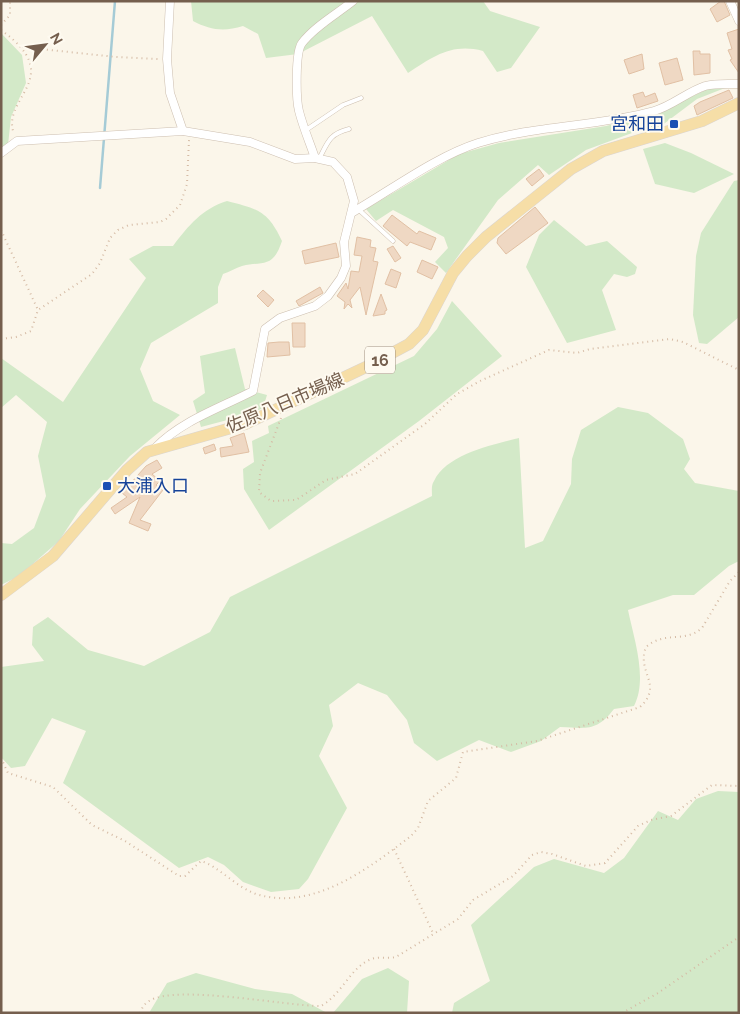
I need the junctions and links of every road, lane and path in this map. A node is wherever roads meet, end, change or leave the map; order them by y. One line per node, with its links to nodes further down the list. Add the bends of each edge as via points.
1 (10, 1): 6 (path, via 10,15)
2 (170, 1): 9 (street)
3 (353, 1): 14 (street, via 301,44 297,94)
4 (730, 1): 5 (street)
5 (739, 21)
6 (1, 25)
7 (1, 30): 8 (path)
8 (22, 47): 9 (path); 16 (path, via 27,55 30,74 29,83 12,117 12,130)
9 (167, 59): 15 (street, via 170,93)
10 (739, 84): 19 (street, via 704,86 662,108 608,122 558,127 473,144)
11 (361, 98): 14 (lane, via 343,105)
12 (739, 103): 25 (main road, 佐原八日市場線 / 16, via 702,121 603,151 571,169 467,256 453,273 423,330 409,344)
13 (349, 129): 18 (lane, via 331,137)
14 (306, 130): 18 (street)
15 (187, 132): 16 (street); 18 (street, via 250,142 295,159); 22 (path, via 187,184 180,205 160,222 129,225 118,230 110,238 92,274)
16 (17, 141): 17 (street)
17 (1, 153)
18 (317, 159): 19 (street, via 333,162 347,177)
19 (355, 211): 21 (lane); 26 (street, via 344,242 346,266 342,278 315,306 280,318 265,329 253,391 222,404 164,439)
20 (1, 230): 22 (path)
21 (393, 241)
22 (38, 310): 23 (path, via 32,331)
23 (1, 339)
24 (739, 370): 25 (path, via 683,342 670,339 577,353 549,350 493,374 457,394 425,424 354,474 326,480 296,500 271,502 259,492 260,473 278,430)
25 (281, 408): 26 (main road, 佐原八日市場線 / 16, via 225,430)
26 (155, 448): 28 (main road, 佐原八日市場線 / 16, via 127,470 53,556)
27 (739, 572): 31 (path, via 730,580 702,628 688,637 668,636 646,647 643,664 652,688 649,699 640,707 537,741 463,752 456,778 434,794 418,828)
28 (1, 595)
29 (1, 758): 31 (path, via 8,772 53,787 92,825 125,841 179,876 185,876 201,861 256,894 304,898 348,878)
30 (739, 786): 32 (path, via 712,785 671,816 638,826 605,864 586,866 552,854 541,852 532,855 513,876 473,900 458,919)
31 (393, 849): 32 (path)
32 (434, 933): 34 (path, via 396,957 368,960 338,994 321,1006 181,995 149,1000)
33 (739, 937): 35 (path, via 658,993)
34 (140, 1013)
35 (622, 1013)

